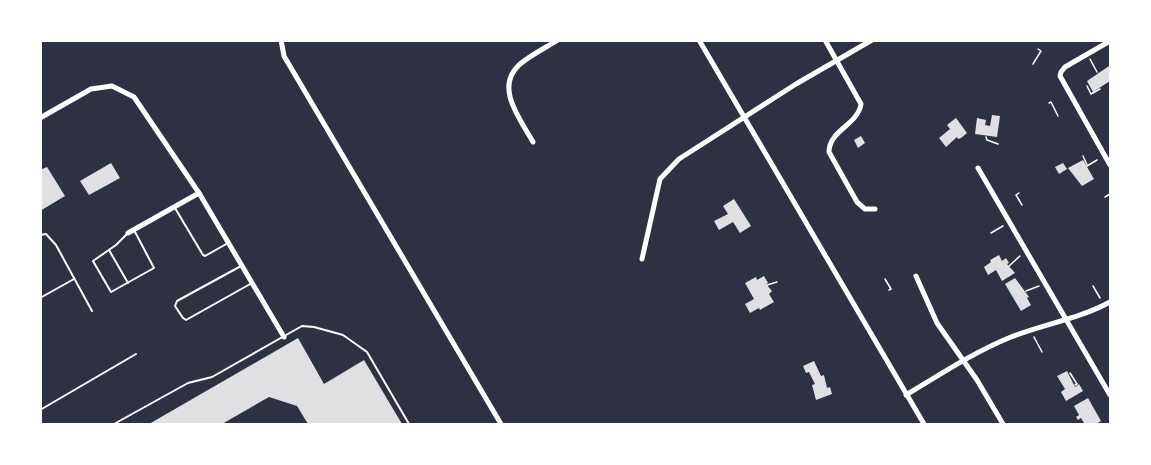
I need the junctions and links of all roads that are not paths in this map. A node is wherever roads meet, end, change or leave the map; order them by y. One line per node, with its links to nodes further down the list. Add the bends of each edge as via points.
1 (281, 40): 38 (street, via 284,56)
2 (558, 40): 10 (street, via 518,66 510,81 509,100)
3 (699, 40): 8 (street)
4 (825, 40): 7 (street)
5 (872, 40): 7 (street)
6 (1110, 41): 11 (street, via 1065,67 1060,76)
7 (837, 60): 8 (street); 15 (street, via 860,108 857,116 832,140 829,152 857,202 865,209)
8 (744, 117): 20 (street, via 679,159 660,179); 33 (street)
9 (40, 118): 13 (street, via 92,88 112,87 134,97)
10 (533, 142)
11 (1110, 165)
12 (978, 168): 29 (street)
13 (199, 193): 14 (street); 18 (street)
14 (175, 207): 16 (street); 18 (lane, via 203,255)
15 (875, 209)
16 (131, 232): 19 (lane); 24 (lane, via 154,268)
17 (40, 235): 23 (lane, via 50,237)
18 (228, 243): 21 (street)
19 (109, 250): 24 (lane); 24 (lane, via 93,261 111,292)
20 (642, 258)
21 (242, 266): 25 (street); 25 (lane, via 177,302 183,318 186,320)
22 (916, 276): 32 (street, via 938,323)
23 (74, 279): 26 (lane); 28 (lane)
24 (128, 283)
25 (252, 283): 30 (street)
26 (40, 298)
27 (1110, 302): 29 (street)
28 (92, 311)
29 (1067, 319): 32 (street, via 1014,336); 34 (street)
30 (285, 337): 36 (lane); 37 (lane, via 302,326 343,335 367,352)
31 (136, 354): 35 (lane)
32 (963, 360): 33 (street); 40 (street)
33 (906, 395): 39 (street)
34 (1110, 395)
35 (40, 410)
36 (114, 424)
37 (409, 424)
38 (501, 424)
39 (924, 424)
40 (1003, 424)

